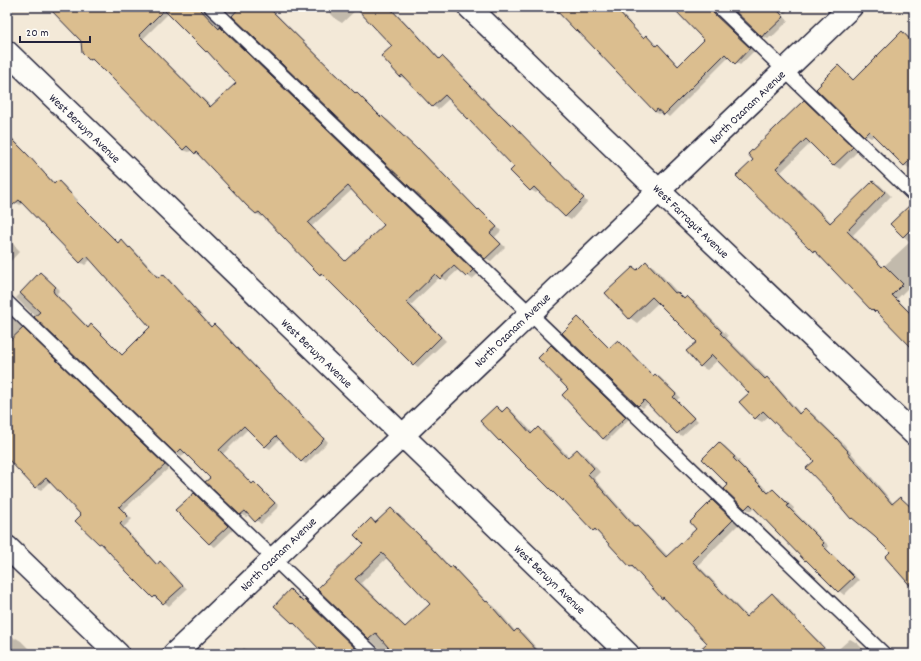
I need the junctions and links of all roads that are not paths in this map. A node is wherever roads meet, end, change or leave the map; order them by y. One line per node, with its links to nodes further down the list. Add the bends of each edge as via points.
1 (212, 7): 10 (lane)
2 (468, 7): 7 (street, West Farragut Avenue)
3 (719, 7): 6 (lane)
4 (851, 7): 6 (street, North Ozanam Avenue)
5 (7, 52): 12 (street, West Berwyn Avenue)
6 (784, 71): 7 (street, North Ozanam Avenue); 8 (lane)
7 (658, 191): 10 (street, North Ozanam Avenue); 11 (street, West Farragut Avenue)
8 (914, 196)
9 (7, 302): 14 (lane)
10 (530, 314): 12 (street, North Ozanam Avenue); 19 (lane)
11 (914, 434)
12 (402, 436): 14 (street, North Ozanam Avenue); 18 (street, West Berwyn Avenue)
13 (7, 547): 15 (street)
14 (274, 559): 16 (street, North Ozanam Avenue); 17 (lane)
15 (118, 654)
16 (174, 654)
17 (373, 654)
18 (628, 654)
19 (884, 654)

